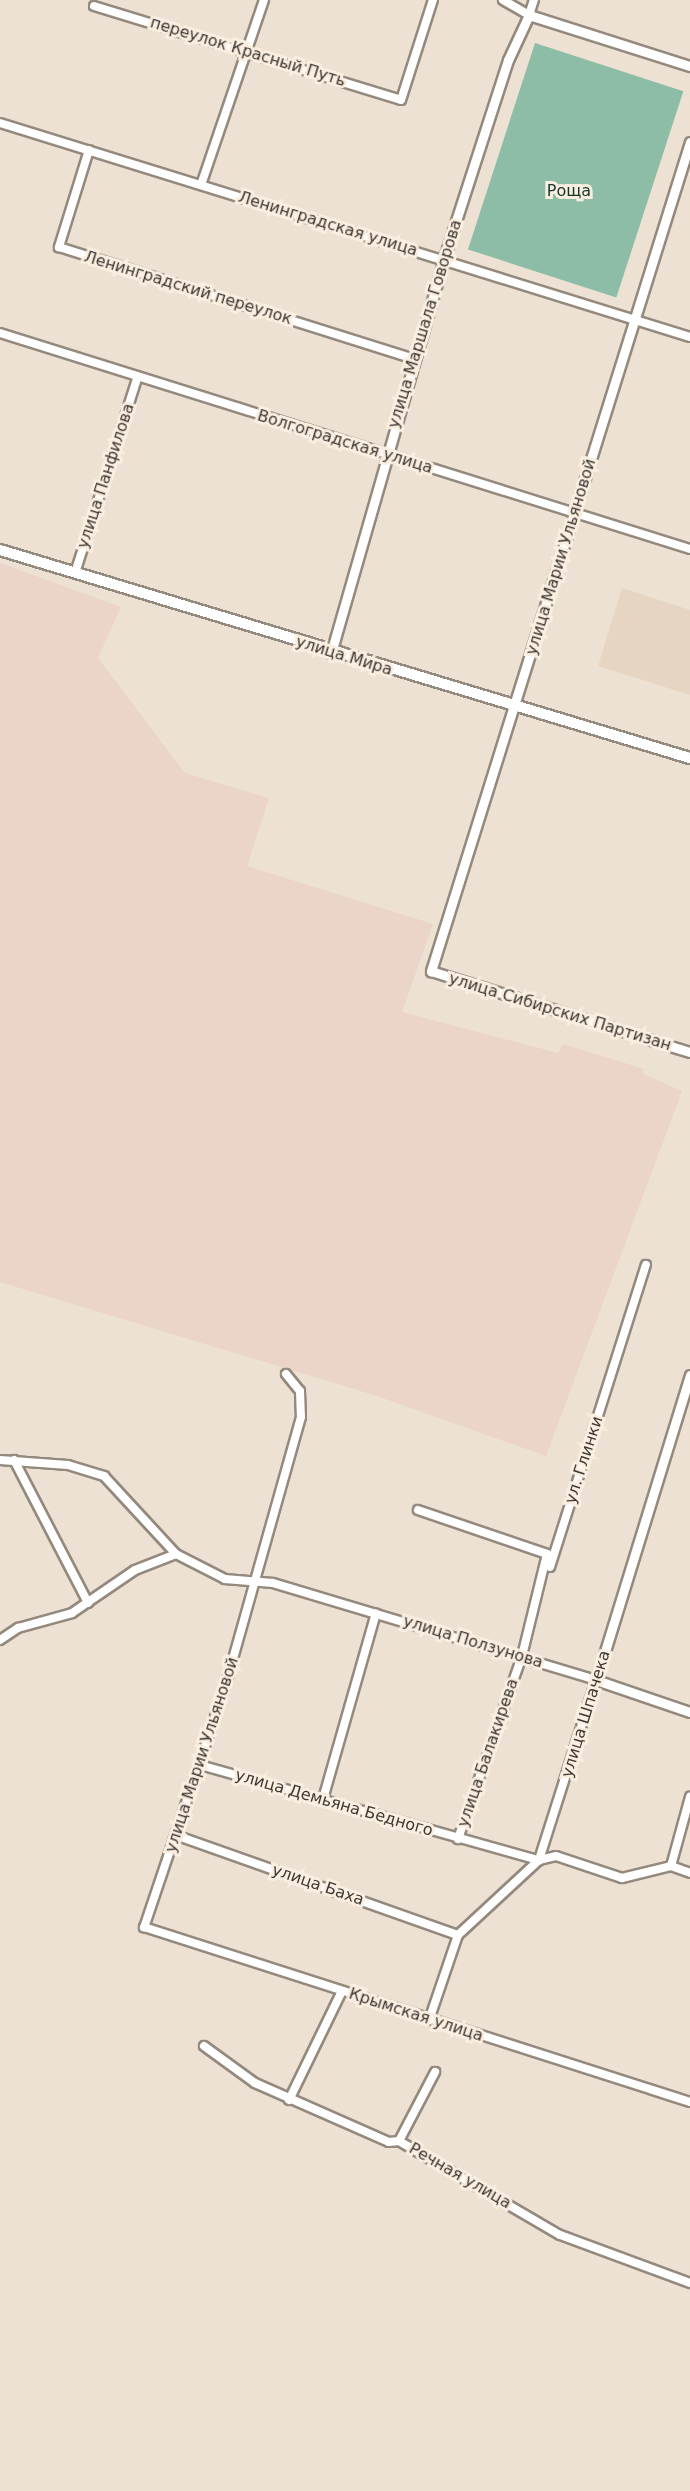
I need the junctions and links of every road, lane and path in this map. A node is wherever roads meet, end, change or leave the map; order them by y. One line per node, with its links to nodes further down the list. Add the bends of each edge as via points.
1 (264, 0): 7 (street)
2 (433, 0): 7 (street, переулок Красный Путь, via 402,100)
3 (503, 0): 6 (street)
4 (534, 0): 6 (street, улица Маршала Говорова)
5 (94, 6): 7 (street, переулок Красный Путь)
6 (529, 15): 8 (street); 13 (street, улица Маршала Говорова, via 508,60)
7 (245, 48): 12 (street)
8 (690, 66)
9 (0, 123): 11 (street, Ленинградская улица)
10 (690, 142): 14 (street, улица Марии Ульяновой)
11 (88, 150): 12 (street, Ленинградская улица); 17 (street, Ленинградский переулок, via 59,247)
12 (201, 185): 13 (street, Ленинградская улица)
13 (444, 258): 14 (street, Ленинградская улица); 17 (street, улица Маршала Говорова)
14 (635, 320): 16 (street, Ленинградская улица); 20 (street, улица Марии Ульяновой)
15 (0, 333): 18 (street, Волгоградская улица)
16 (690, 337)
17 (414, 359): 19 (street, улица Маршала Говорова)
18 (137, 379): 19 (street, Волгоградская улица); 23 (street, улица Панфилова)
19 (385, 454): 20 (street, Волгоградская улица); 24 (street, улица Маршала Говорова)
20 (573, 515): 21 (street, Волгоградская улица); 25 (street, улица Марии Ульяновой)
21 (690, 549)
22 (0, 550): 23 (main road, улица Мира)
23 (75, 573): 24 (main road, улица Мира)
24 (331, 653): 25 (main road, улица Мира)
25 (515, 705): 26 (main road, улица Мира); 27 (street, улица Марии Ульяновой)
26 (690, 758)
27 (431, 971): 28 (street, улица Сибирских Партизан)
28 (690, 1052)
29 (646, 1265): 40 (street, ул. Глинки)
30 (286, 1374): 36 (street, улица Марии Ульяновой, via 300,1391 301,1416)
31 (690, 1375): 41 (street, улица Шпачека)
32 (0, 1460): 33 (street)
33 (14, 1460): 35 (street, via 68,1465 104,1476); 37 (street)
34 (418, 1510): 40 (street, улица Балакирева, via 547,1554)
35 (176, 1554): 36 (street, улица Ползунова, via 225,1579); 37 (street, via 135,1570)
36 (254, 1582): 38 (street, улица Ползунова); 43 (street, улица Марии Ульяновой)
37 (88, 1603): 39 (street)
38 (376, 1613): 40 (street, улица Ползунова); 45 (street)
39 (0, 1640)
40 (522, 1656): 41 (street, улица Ползунова); 47 (street, улица Балакирева)
41 (596, 1680): 42 (street, улица Ползунова); 48 (street, улица Шпачека)
42 (690, 1712)
43 (200, 1765): 45 (street, улица Демьяна Бедного); 46 (street, улица Марии Ульяновой)
44 (690, 1797): 49 (street)
45 (323, 1800): 47 (street, улица Демьяна Бедного)
46 (178, 1836): 51 (street, улица Марии Ульяновой); 52 (street, улица Баха)
47 (458, 1839): 48 (street, улица Демьяна Бедного)
48 (539, 1860): 49 (street, улица Демьяна Бедного, via 556,1856 622,1878); 52 (street, улица Шпачека)
49 (671, 1866): 50 (street)
50 (690, 1873)
51 (144, 1927): 53 (street, Крымская улица)
52 (458, 1935): 54 (street, улица Шпачека)
53 (342, 1991): 54 (street, Крымская улица); 57 (street)
54 (429, 2020): 58 (street, Крымская улица)
55 (204, 2046): 57 (street, Речная улица)
56 (435, 2072): 59 (street)
57 (289, 2100): 59 (street, Речная улица, via 389,2142)
58 (690, 2102)
59 (399, 2141): 60 (street, Речная улица, via 560,2235)
60 (690, 2283)

